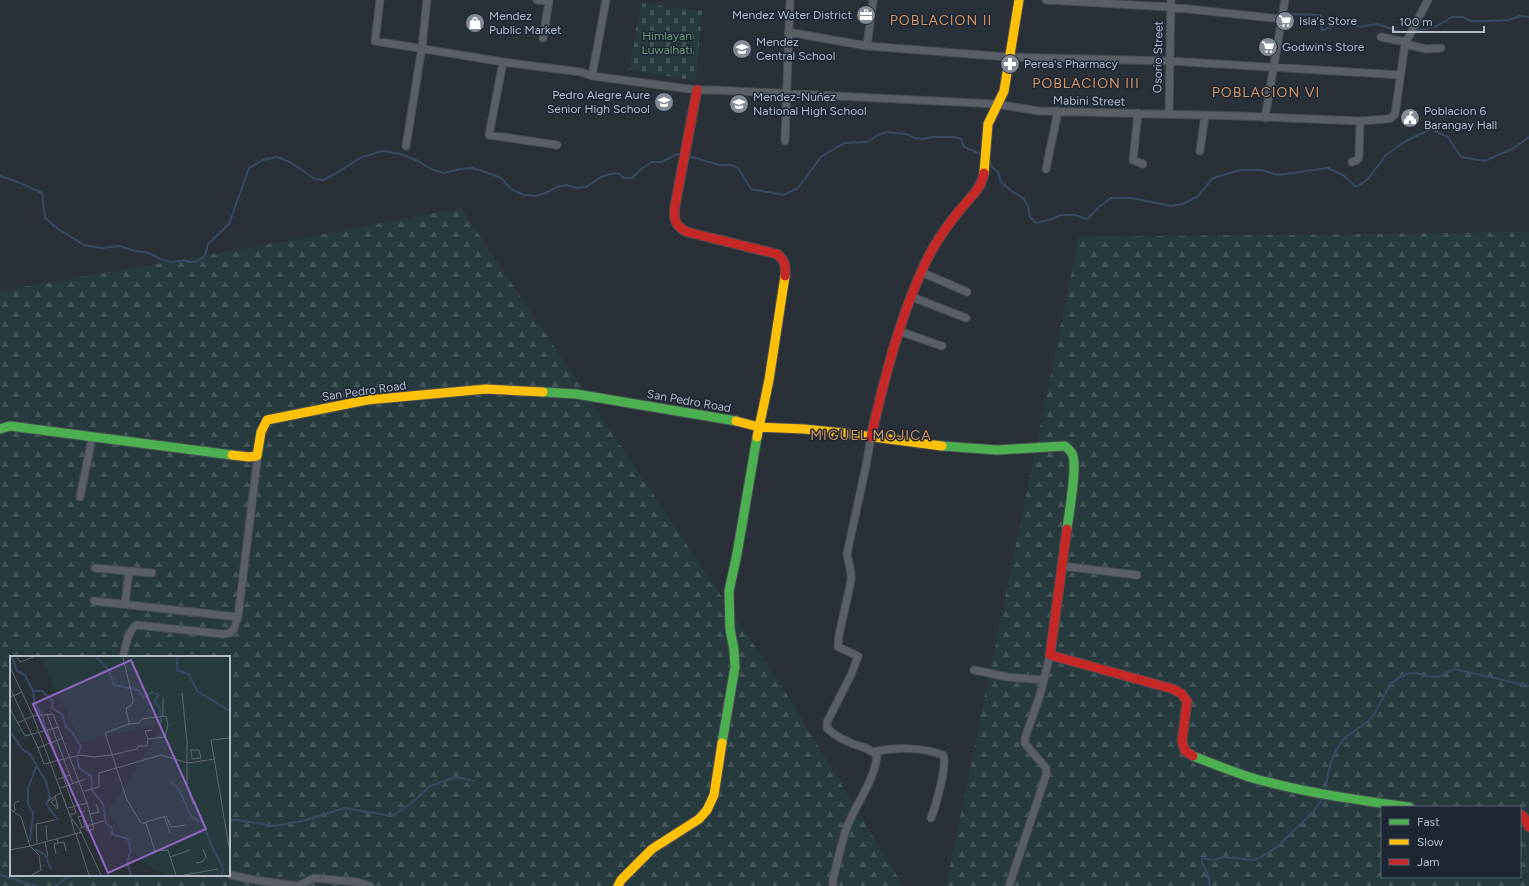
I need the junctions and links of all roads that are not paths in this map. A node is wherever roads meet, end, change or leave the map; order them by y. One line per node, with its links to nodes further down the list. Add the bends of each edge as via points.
1 (380, 0): 18 (street, Mabini Street, via 375,41)
2 (428, 0): 18 (street)
3 (537, 0): 15 (street, via 549,2)
4 (606, 0): 25 (street)
5 (790, 0): 13 (street)
6 (872, 0): 17 (street)
7 (1019, 0): 20 (street)
8 (1046, 0): 11 (street)
9 (1285, 0): 12 (street)
10 (1428, 0): 16 (street)
11 (1170, 4): 12 (street); 21 (street, Osorio Street)
12 (1281, 19): 23 (street)
13 (788, 32): 17 (street); 27 (street)
14 (1381, 37): 16 (street)
15 (543, 38)
16 (1406, 41): 19 (street, via 1426,49); 24 (street)
17 (867, 46): 20 (street)
18 (422, 48): 22 (street, Mabini Street); 37 (street)
19 (1441, 48)
20 (1008, 57): 21 (street); 28 (street, via 1004,91)
21 (1170, 61): 23 (street); 31 (street, Osorio Street)
22 (506, 62): 25 (street, Mabini Street, via 582,72); 36 (street, via 489,135)
23 (1272, 68): 24 (street); 33 (street)
24 (1400, 75): 34 (street, Mabini Street, via 1395,114 1391,118)
25 (592, 76): 26 (street, Mabini Street)
26 (697, 90): 27 (street, Mabini Street); 48 (street, via 675,206 675,224 687,232 777,254 786,266 774,351)
27 (787, 93): 28 (street, Mabini Street); 35 (street)
28 (996, 104): 29 (street, Mabini Street, via 1039,111); 42 (street, via 987,129 981,185 958,211 932,250)
29 (1058, 111): 30 (street, Mabini Street); 41 (street)
30 (1138, 113): 31 (street, Mabini Street); 40 (street, via 1133,160)
31 (1168, 114): 32 (street, Mabini Street)
32 (1205, 115): 33 (street, Mabini Street); 38 (street)
33 (1265, 118): 34 (street, Mabini Street)
34 (1360, 121): 39 (street, via 1359,157)
35 (785, 141)
36 (557, 145)
37 (406, 146)
38 (1200, 151)
39 (1352, 162)
40 (1143, 164)
41 (1046, 169)
42 (921, 272): 43 (street); 44 (street)
43 (967, 292)
44 (912, 297): 45 (street); 46 (street)
45 (966, 318)
46 (899, 331): 47 (street); 50 (street)
47 (942, 346)
48 (759, 427): 50 (street, via 804,429); 52 (street, San Pedro Road, via 576,394 486,389 366,400 267,420 260,434); 73 (street, via 729,591 735,667 714,795 700,819 652,849)
49 (0, 429): 51 (street, via 10,426)
50 (871, 437): 54 (street, via 997,450 1065,446 1073,455 1074,468); 66 (street, via 847,554 851,581 838,647 858,656 827,722 827,728 848,742)
51 (92, 438): 52 (street); 53 (street)
52 (257, 456): 61 (street)
53 (80, 497)
54 (1062, 566): 58 (street); 62 (street)
55 (95, 568): 56 (street)
56 (129, 571): 57 (street); 60 (street)
57 (152, 573)
58 (1137, 575)
59 (94, 601): 60 (street)
60 (125, 604): 61 (street)
61 (238, 617): 63 (street, via 230,633 136,625 129,634)
62 (1050, 654): 65 (street); 67 (street, via 1180,692 1187,702 1182,741 1186,752 1220,767 1294,789)
63 (123, 656)
64 (974, 670): 65 (street, via 1007,677)
65 (1044, 680): 75 (street, via 1025,743 1046,768 1046,774)
66 (873, 752): 69 (street, via 910,749 943,756 945,762); 74 (street, via 877,756 876,763 847,827)
67 (1402, 806)
68 (1521, 815): 70 (street)
69 (931, 818)
70 (1529, 827)
71 (231, 875): 72 (street, via 298,886 314,878)
72 (370, 886)
73 (618, 886)
74 (833, 886)
75 (1009, 886)

